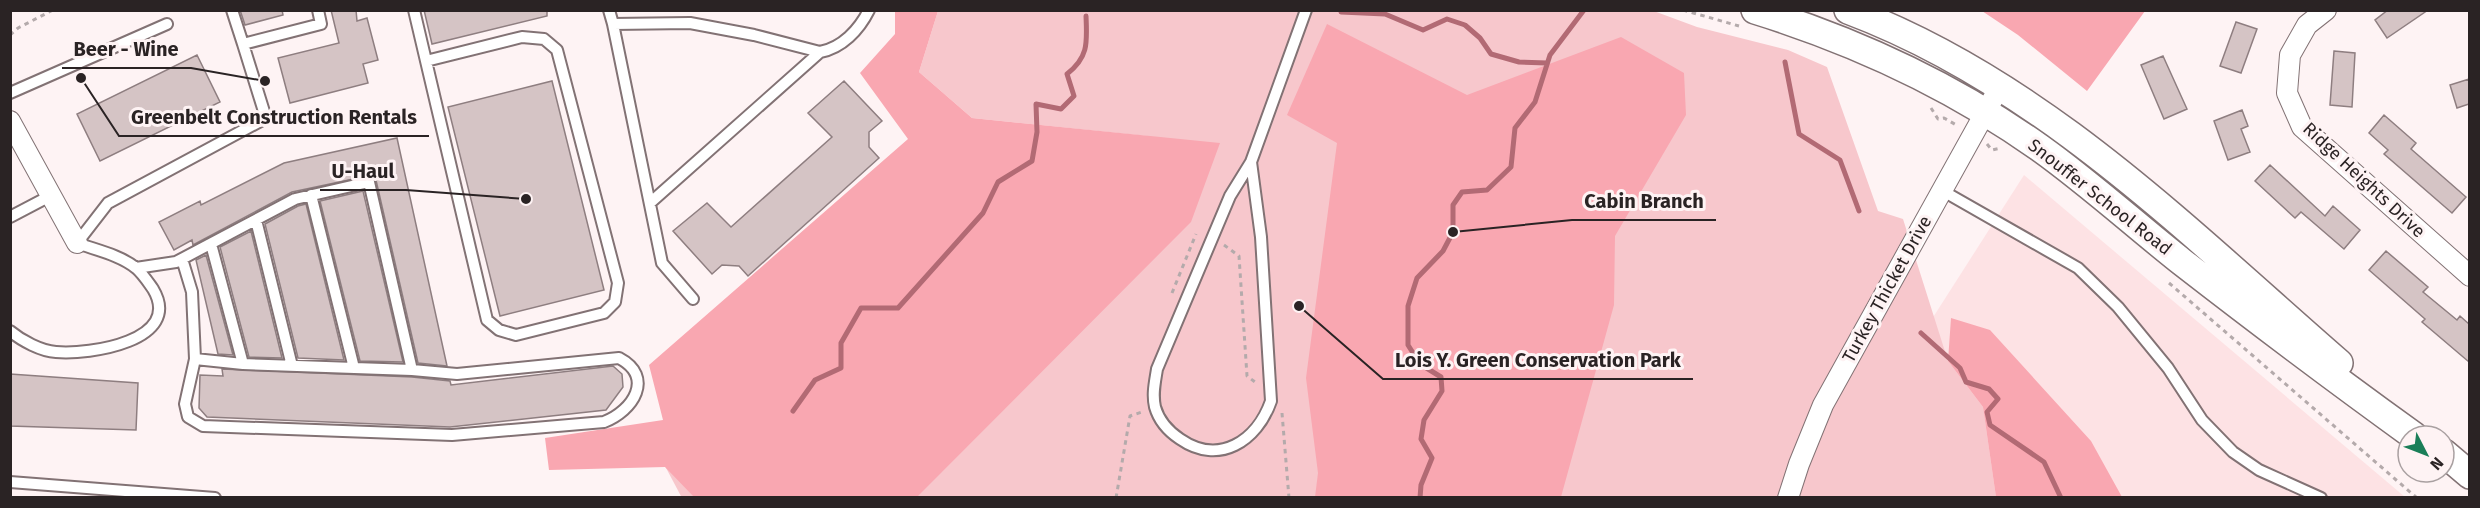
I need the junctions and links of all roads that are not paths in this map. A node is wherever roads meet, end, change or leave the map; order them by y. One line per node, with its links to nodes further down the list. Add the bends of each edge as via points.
1 (232, 10): 12 (lane)
2 (318, 10): 12 (lane, via 321,24)
3 (414, 10): 14 (lane)
4 (609, 10): 11 (lane)
5 (869, 10): 13 (lane, via 842,44)
6 (1306, 10): 19 (lane)
7 (1755, 10): 17 (main road, Snouffer School Road, via 1883,59)
8 (1848, 10): 15 (main road, Snouffer School Road, via 1916,40)
9 (2326, 10): 30 (street, Ridge Heights Drive, via 2307,25 2290,55 2287,93 2302,127)
10 (167, 24): 16 (lane)
11 (613, 24): 13 (lane, via 690,23); 23 (lane)
12 (243, 44): 26 (lane, via 266,118 108,203)
13 (820, 52): 23 (lane)
14 (426, 61): 14 (lane, via 487,320 499,330 516,335 604,314 615,302 618,283 557,50 544,39 522,37)
15 (2000, 86): 17 (street, Turkey Thicket Drive); 39 (main road, Snouffer School Road, via 2088,147)
16 (10, 93)
17 (1985, 113): 20 (street, Turkey Thicket Drive); 38 (main road, Snouffer School Road, via 2068,169 2286,343)
18 (10, 121): 22 (street)
19 (1251, 162): 19 (lane, via 1230,196 1157,369 1153,391 1155,407 1171,433 1185,443 1210,451 1241,442 1259,427 1271,401 1261,237)
20 (1943, 191): 45 (street, Turkey Thicket Drive, via 1823,405); 46 (lane, via 2078,268 2118,308 2168,368 2202,420 2233,452 2259,470)
21 (311, 195): 25 (lane); 36 (lane); 37 (lane, via 369,182)
22 (50, 196): 24 (lane); 26 (street)
23 (650, 203): 31 (lane, via 662,263)
24 (10, 217)
25 (256, 220): 27 (lane); 35 (lane)
26 (77, 243): 29 (lane)
27 (211, 244): 28 (lane); 34 (lane)
28 (182, 259): 29 (lane); 33 (lane, via 192,292)
29 (136, 268): 32 (lane, via 158,297 160,312 155,325 129,341 83,352 54,352)
30 (2469, 276)
31 (693, 299)
32 (10, 331)
33 (195, 359): 34 (lane); 37 (lane, via 185,404 188,417 203,426 452,435 604,422 614,419 631,403 638,388 631,364 620,358 457,374)
34 (243, 364): 35 (lane)
35 (292, 366): 36 (lane)
36 (354, 368): 37 (lane)
37 (412, 370)
38 (2397, 424)
39 (2410, 424)
40 (2456, 464): 42 (main road)
41 (2456, 467): 42 (main road)
42 (2469, 476)
43 (10, 482): 44 (lane)
44 (215, 498)
45 (1788, 498)
46 (2321, 498)

